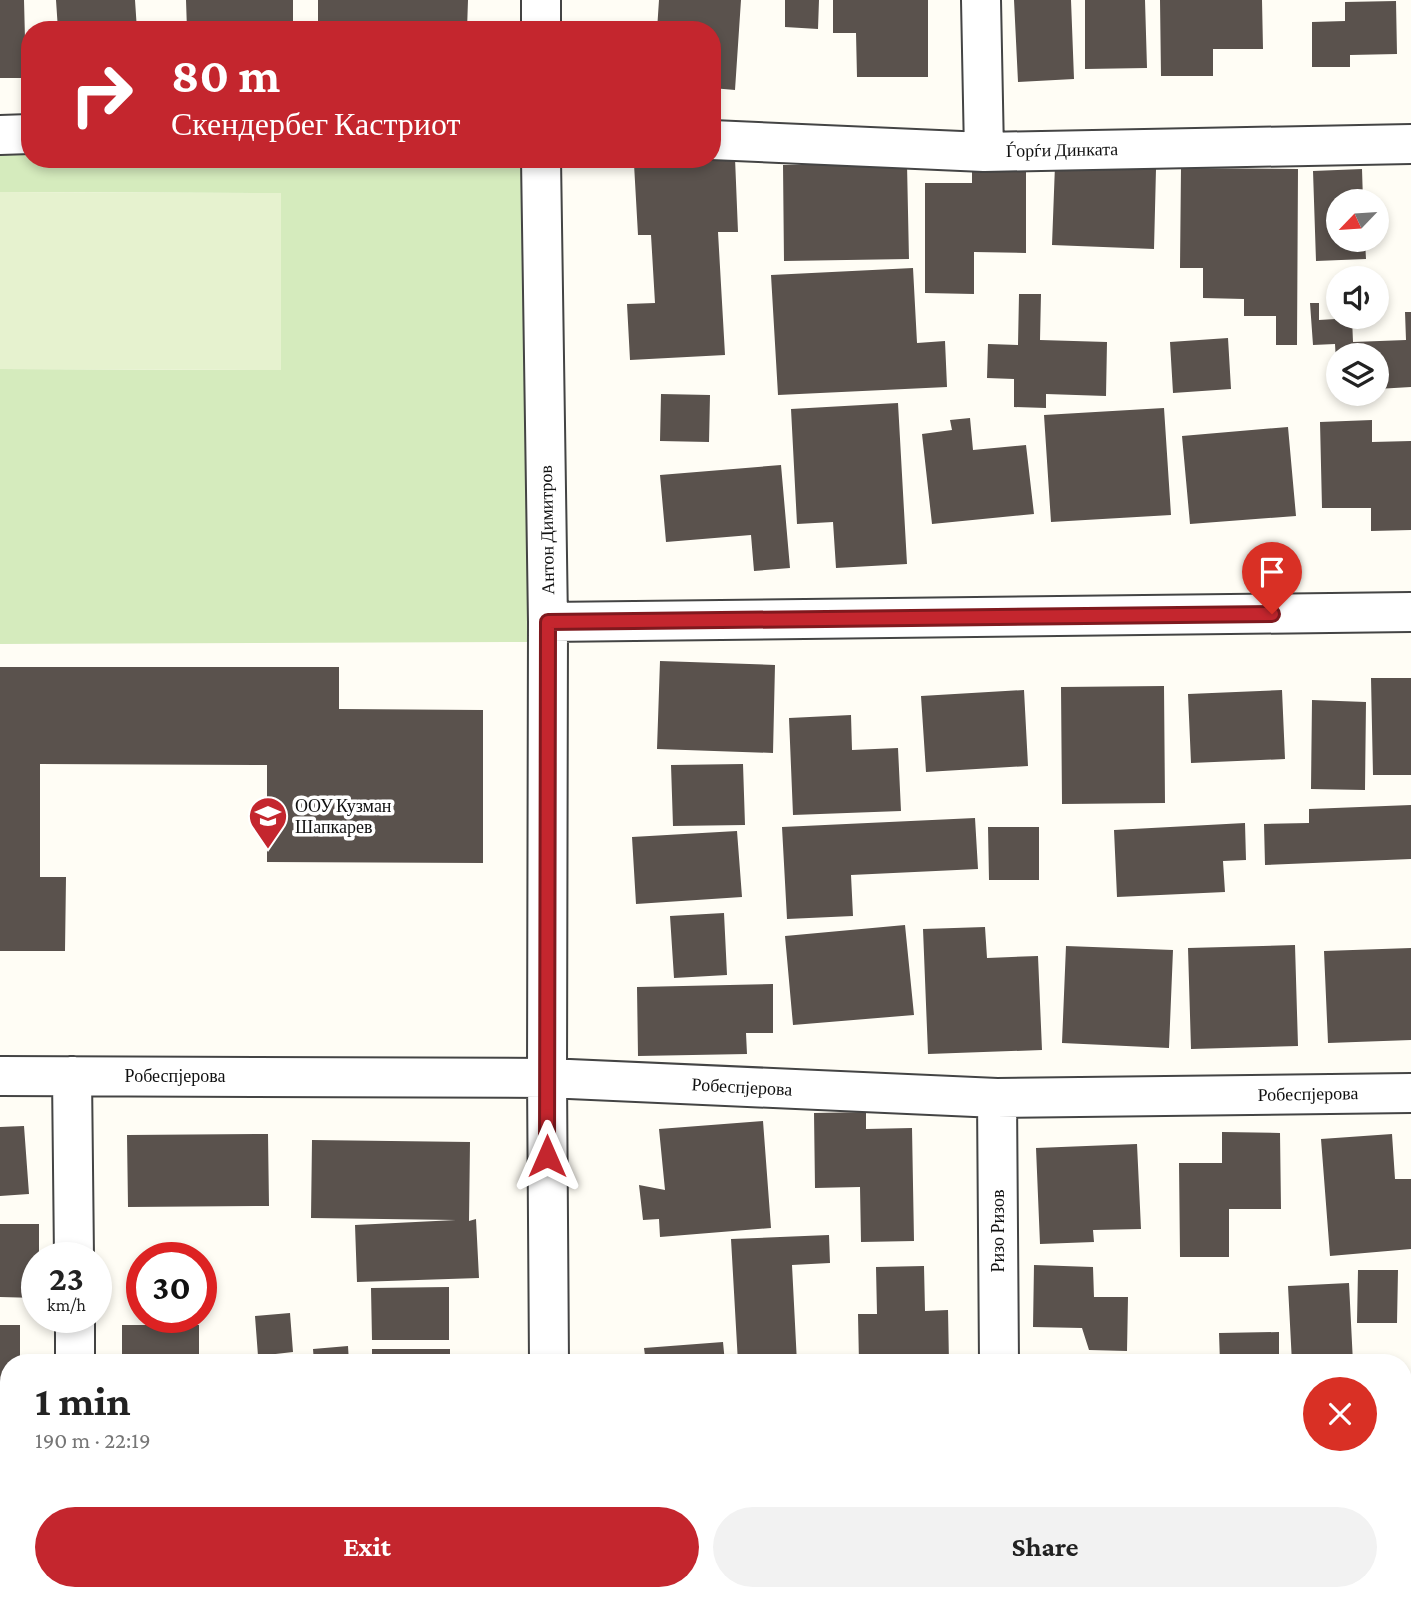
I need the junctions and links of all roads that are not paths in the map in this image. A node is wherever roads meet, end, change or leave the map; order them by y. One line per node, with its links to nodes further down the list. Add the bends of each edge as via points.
1 (541, 0): 3 (street)
2 (981, 0): 8 (street)
3 (541, 21)
4 (21, 134): 5 (street)
5 (0, 135)
6 (721, 140): 8 (street, Ѓорѓи Динката)
7 (1411, 144): 8 (street, Ѓорѓи Динката)
8 (984, 152)
9 (541, 168): 11 (street, Антон Димитров)
10 (1411, 612): 11 (street)
11 (548, 622): 14 (street, Антон Димитров)
12 (0, 1076): 13 (street, Робеспјерова)
13 (72, 1076): 14 (street, Робеспјерова); 17 (street)
14 (547, 1078): 16 (street, Робеспјерова); 20 (street, Антон Димитров)
15 (1411, 1093): 16 (street, Робеспјерова)
16 (997, 1098): 21 (street, Ризо Ризов)
17 (74, 1242)
18 (75, 1333): 19 (street)
19 (75, 1354)
20 (549, 1354)
21 (999, 1354)

